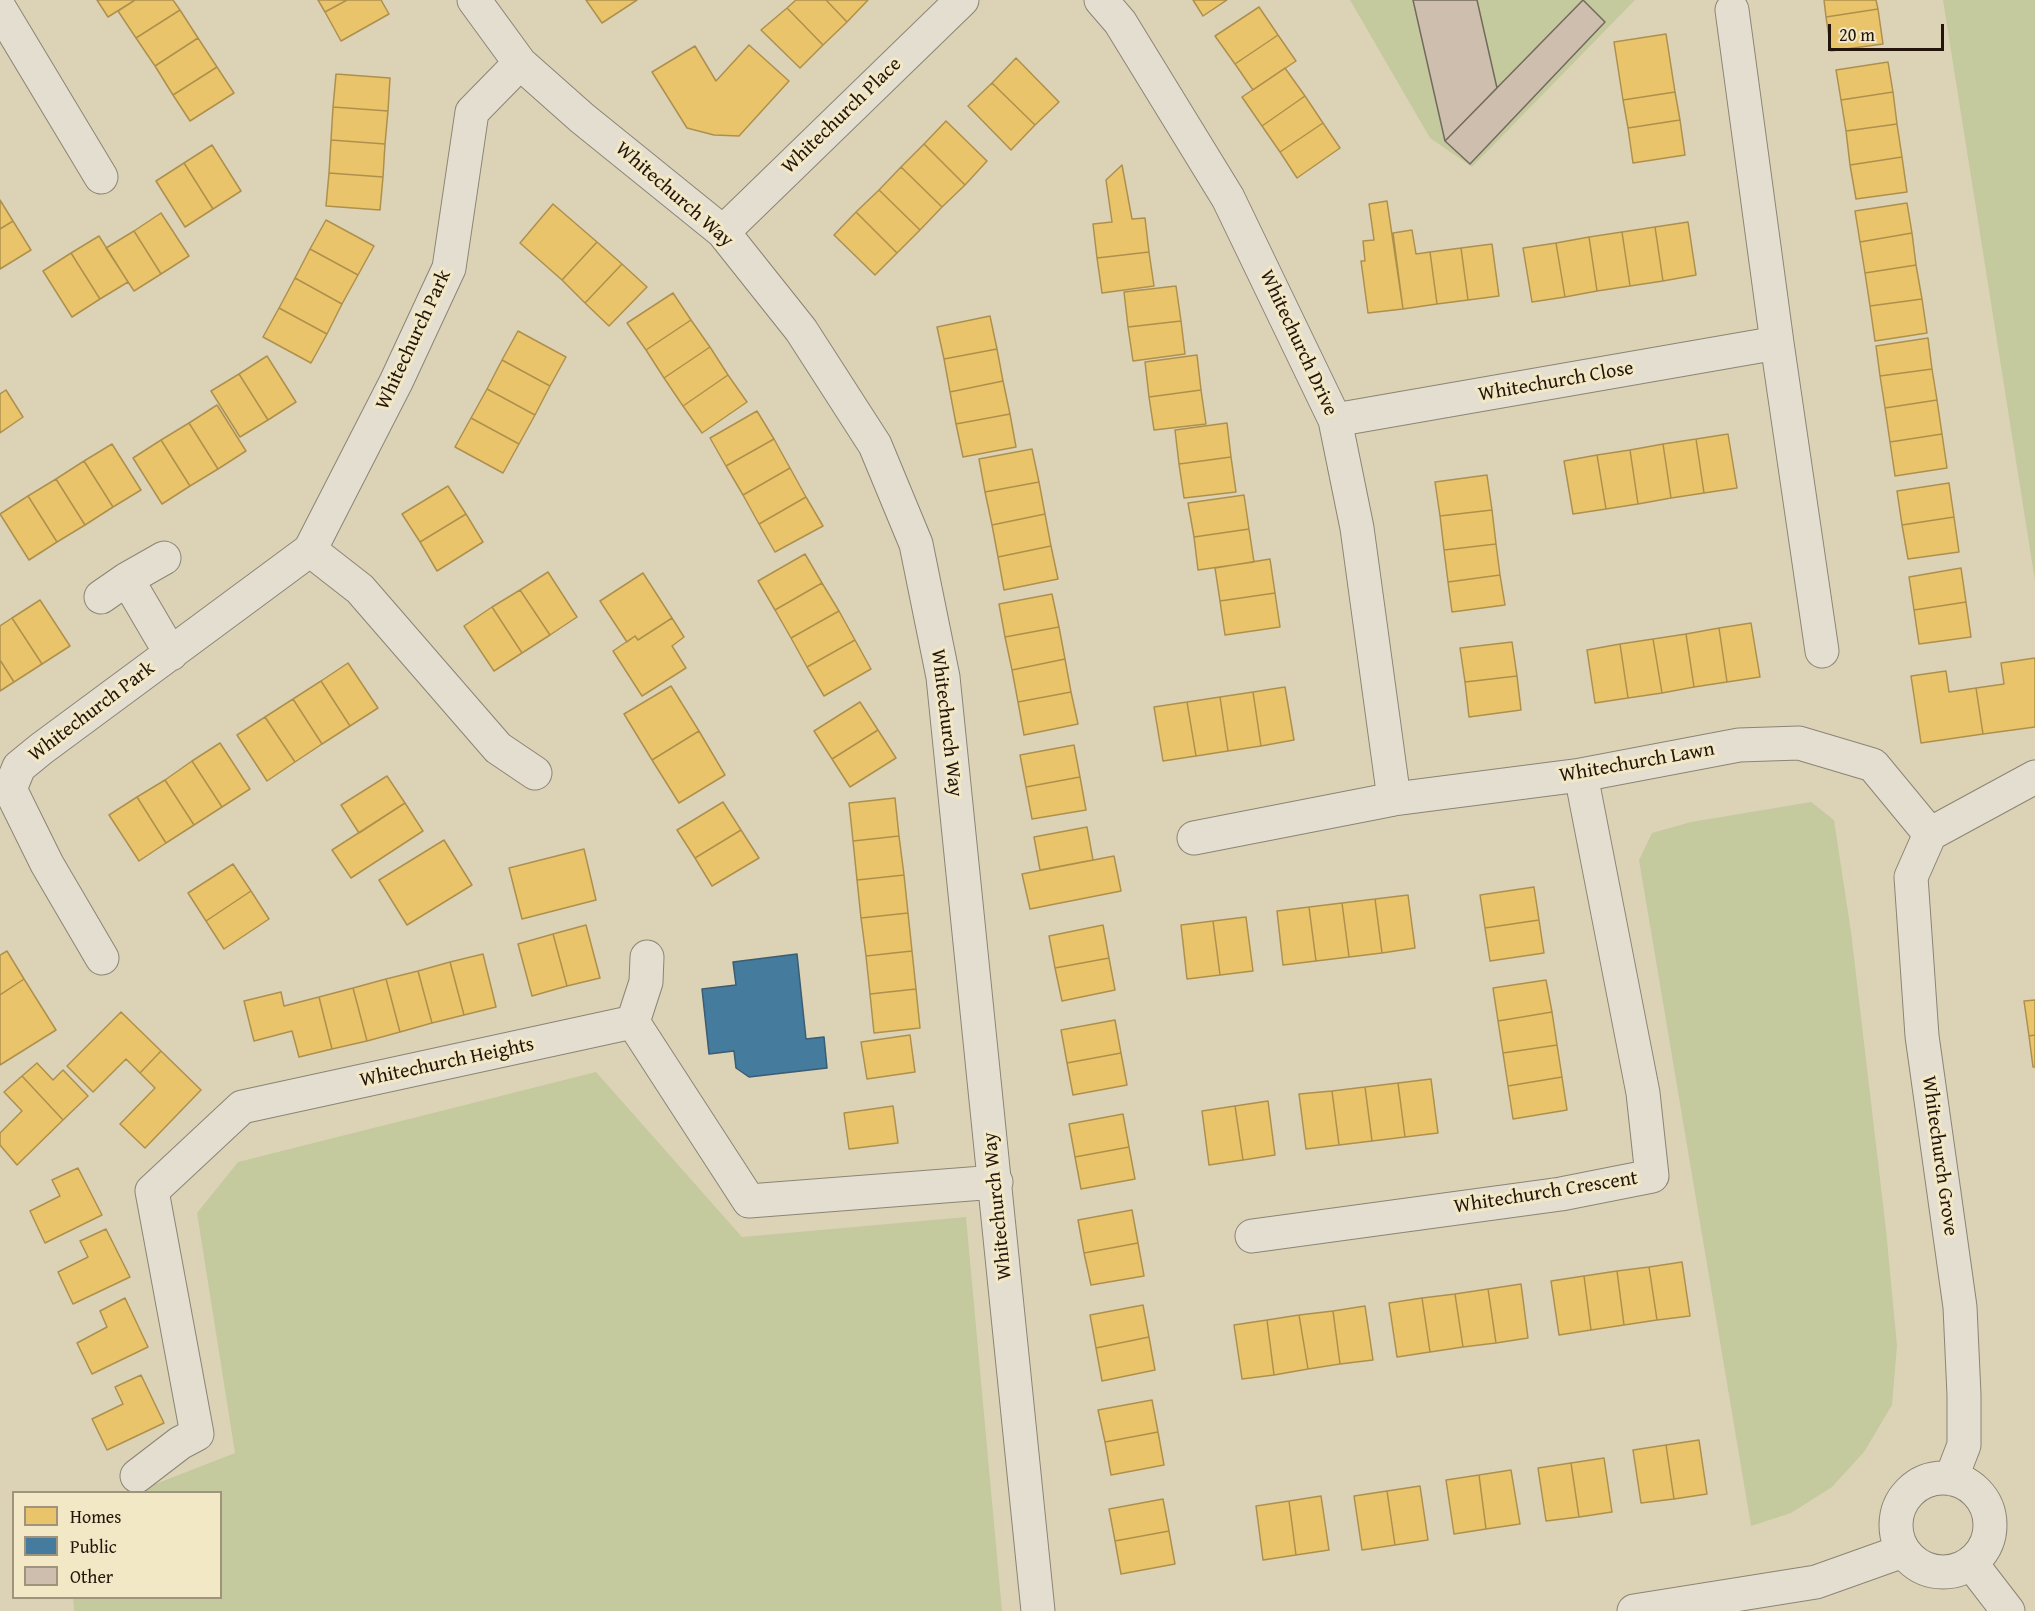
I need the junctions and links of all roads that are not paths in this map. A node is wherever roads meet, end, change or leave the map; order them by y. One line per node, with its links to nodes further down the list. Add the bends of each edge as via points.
1 (474, 0): 6 (street, Whitechurch Way)
2 (962, 0): 8 (street, Whitechurch Place)
3 (1101, 0): 10 (street, Whitechurch Drive, via 1120,22 1228,198)
4 (0, 9): 7 (street)
5 (1732, 10): 9 (street)
6 (520, 63): 8 (street, Whitechurch Way); 11 (street, Whitechurch Park, via 472,112 449,268)
7 (101, 177)
8 (723, 232): 24 (street, Whitechurch Way, via 801,330 875,445 916,544 943,677)
9 (1776, 343): 10 (street, Whitechurch Close); 13 (street)
10 (1335, 420): 18 (street, Whitechurch Drive, via 1357,528)
11 (310, 550): 14 (street, Whitechurch Park); 15 (street, via 360,589 498,747)
12 (164, 558): 14 (street, via 114,588)
13 (1822, 651)
14 (171, 654): 22 (street, Whitechurch Park, via 19,767 10,789 47,864)
15 (535, 773)
16 (1581, 775): 18 (street, Whitechurch Lawn); 19 (street, Whitechurch Lawn, via 1739,745 1799,743 1873,765); 25 (street, Whitechurch Crescent, via 1643,1093 1652,1176 1561,1194)
17 (2035, 777): 19 (street)
18 (1394, 799): 20 (street, Whitechurch Lawn)
19 (1930, 834): 27 (street, Whitechurch Grove, via 1911,877 1922,1036 1960,1307 1964,1445)
20 (1194, 838)
21 (647, 957): 23 (street, via 646,982)
22 (102, 958)
23 (633, 1022): 24 (street, via 749,1202); 26 (street, Whitechurch Heights, via 242,1107 152,1191 197,1434)
24 (996, 1182): 30 (street, Whitechurch Way)
25 (1252, 1236)
26 (137, 1476)
27 (1951, 1479): 28 (street, via 1935,1479 1908,1493 1896,1522); 29 (street, via 1966,1484 1987,1507 1989,1538)
28 (1903, 1551): 29 (street, via 1914,1563 1942,1573); 31 (street, via 1816,1582)
29 (1971, 1563): 32 (street)
30 (1038, 1611)
31 (1634, 1611)
32 (2008, 1611)

